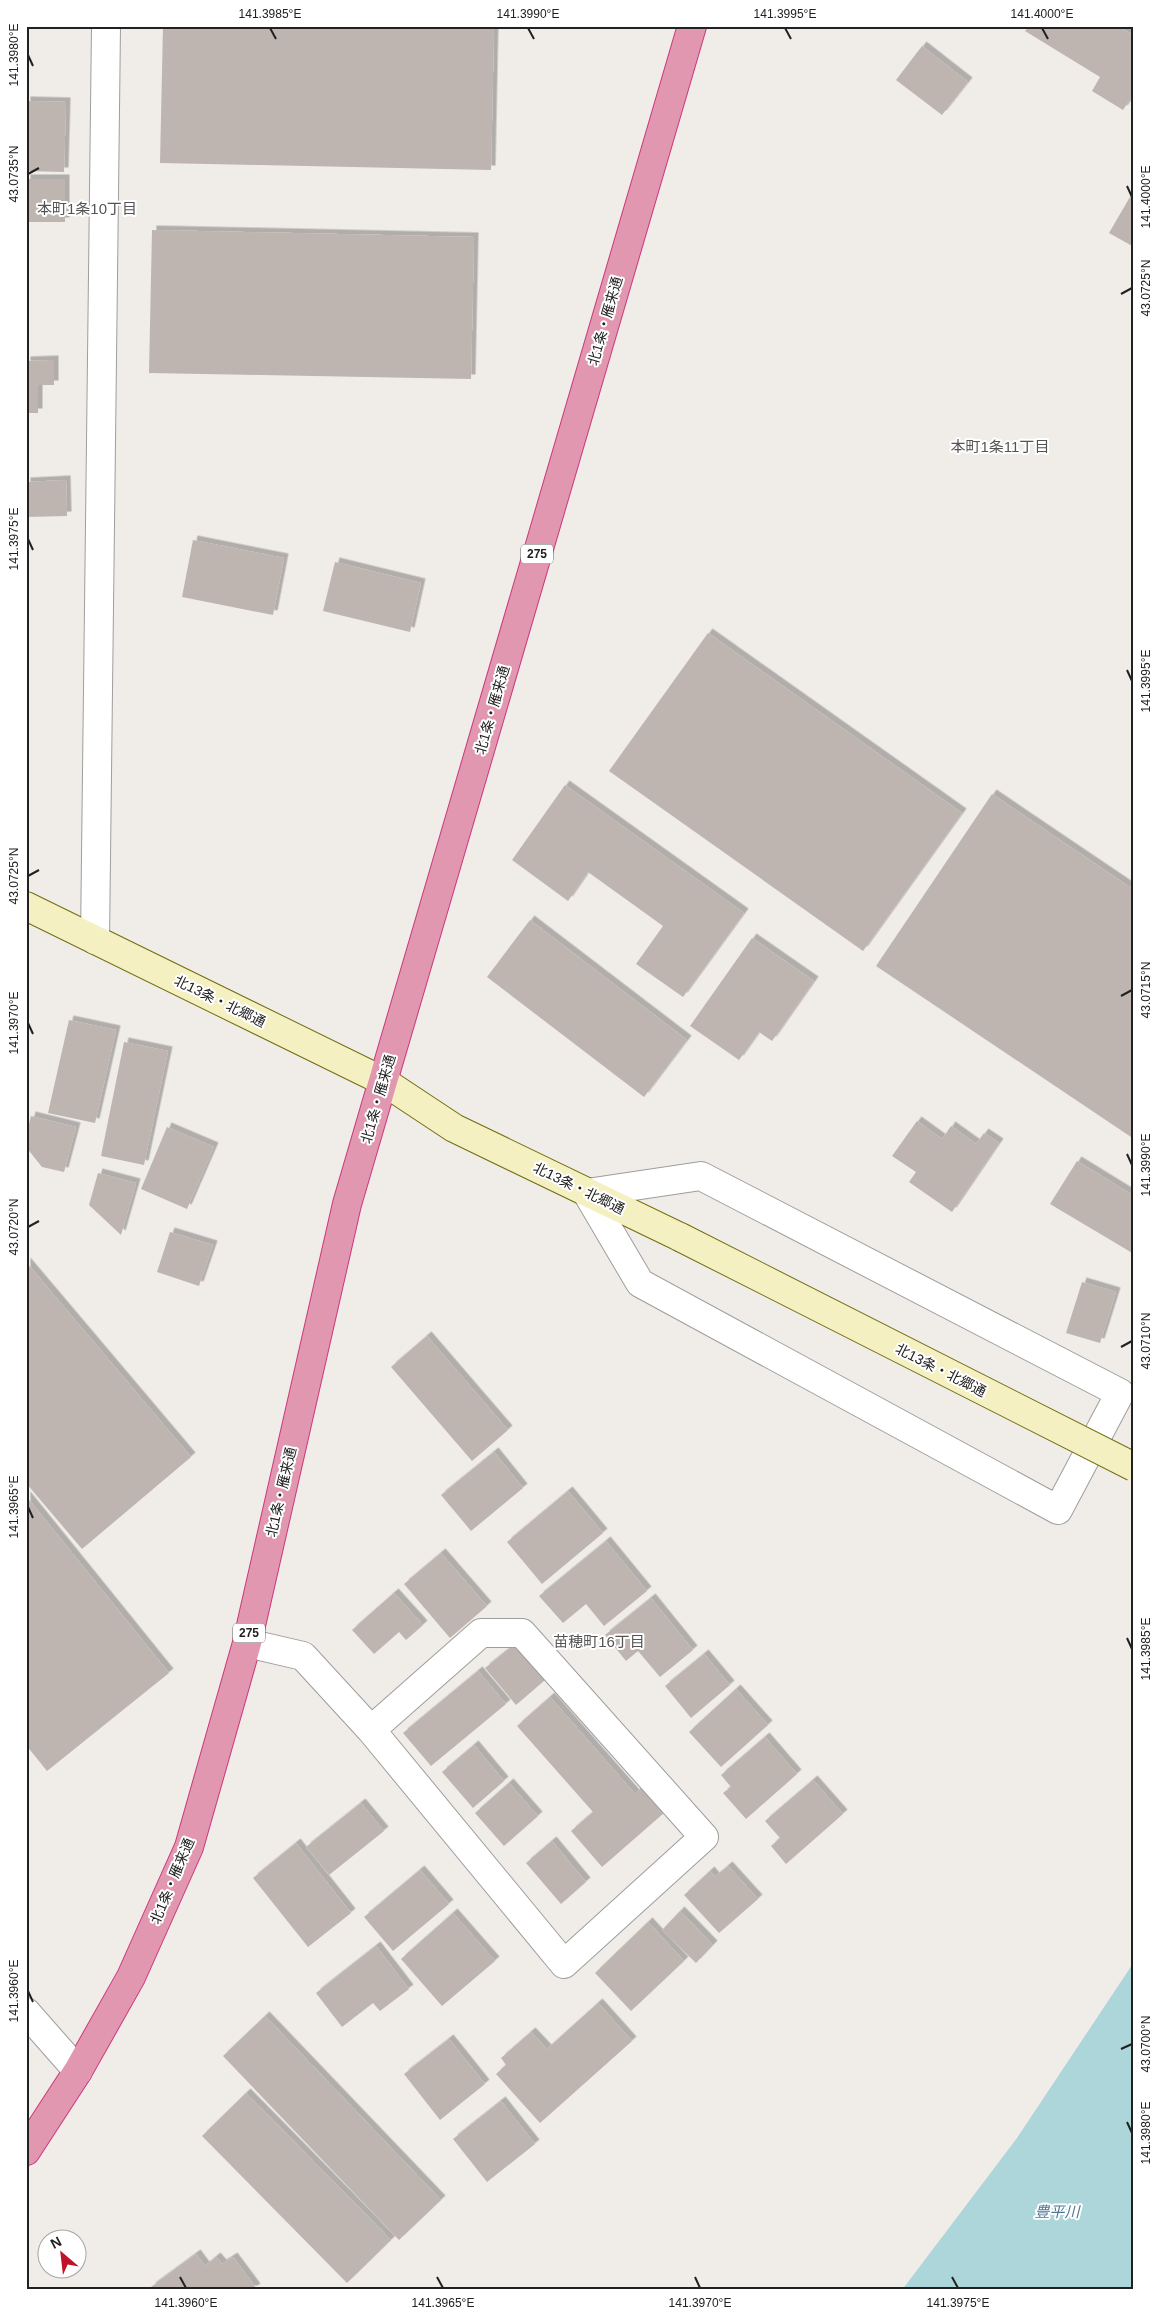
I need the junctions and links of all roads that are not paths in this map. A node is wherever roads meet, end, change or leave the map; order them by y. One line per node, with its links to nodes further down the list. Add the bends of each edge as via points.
1 (106, 26): 4 (street)
2 (692, 26): 5 (highway, 北1条・雁来通 / 275)
3 (26, 906): 4 (street, 北13条・北郷通)
4 (95, 940): 5 (street, 北13条・北郷通)
5 (383, 1081): 6 (street, 北13条・北郷通, via 454,1128); 8 (highway, 北1条・雁来通 / 275, via 347,1204)
6 (587, 1193): 6 (street, via 701,1176 1120,1393 1058,1510 640,1283); 7 (street, 北13条・北郷通, bridge)
7 (1134, 1467)
8 (247, 1643): 9 (street, via 303,1656); 11 (highway, 北1条・雁来通 / 275, via 189,1847 131,1977)
9 (371, 1730): 9 (street, via 564,1964 704,1837 522,1633 481,1633)
10 (26, 2012): 11 (street)
11 (78, 2071): 12 (highway, 北1条・雁来通 / 275)
12 (26, 2151)

